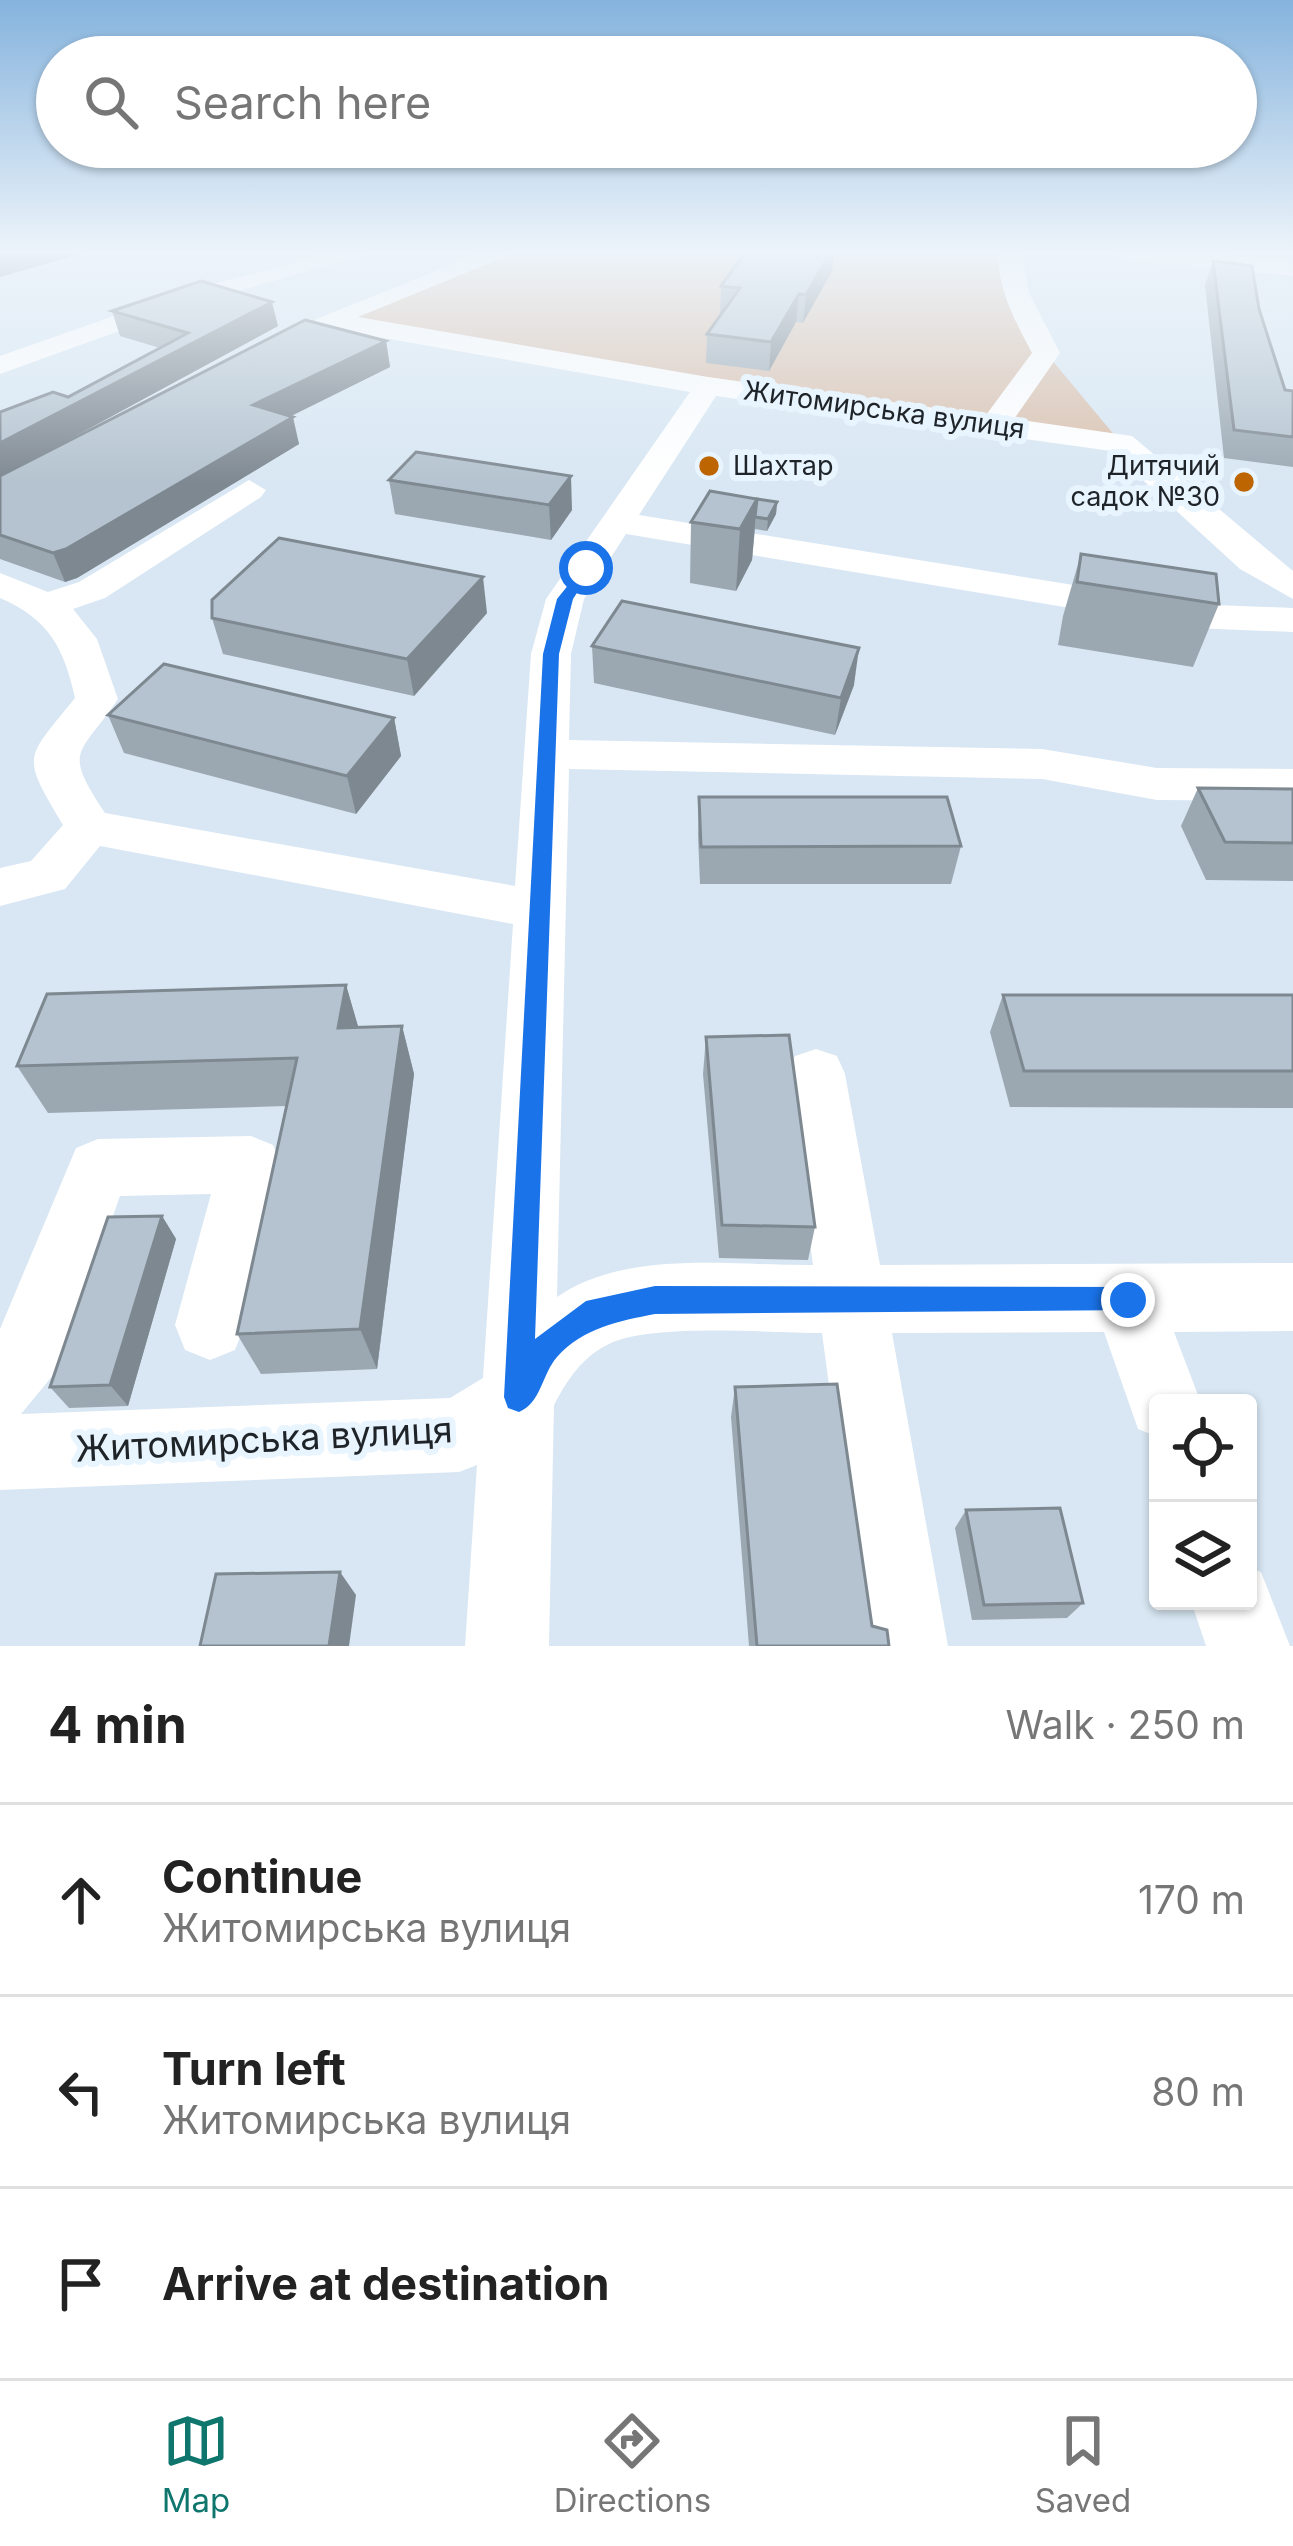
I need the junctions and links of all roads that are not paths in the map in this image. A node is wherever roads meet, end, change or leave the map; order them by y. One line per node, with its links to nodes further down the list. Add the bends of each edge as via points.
1 (99, 330): 4 (street)
2 (342, 330): 5 (street, Житомирська вулиця)
3 (1033, 330): 6 (street, via 1046,353)
4 (0, 365)
5 (708, 386): 6 (street, Житомирська вулиця); 8 (street, Житомирська вулиця)
6 (994, 425): 10 (street, Житомирська вулиця, via 1121,442)
7 (249, 490): 11 (street, via 92,590)
8 (616, 522): 12 (street, via 1191,616); 13 (street, Житомирська вулиця, via 565,599 551,654)
9 (0, 584): 11 (street)
10 (1293, 588)
11 (50, 604): 15 (street, via 78,635 97,699 56,753 55,772)
12 (1293, 620)
13 (546, 754): 14 (street, via 1042,764 1157,784); 17 (street, Житомирська вулиця)
14 (1293, 785)
15 (89, 827): 16 (street, via 47,876); 17 (street)
16 (0, 887)
17 (541, 910): 25 (street, Житомирська вулиця)
18 (816, 1074): 20 (street)
19 (1293, 1297): 21 (street, Житомирська вулиця)
20 (849, 1300): 21 (street, Житомирська вулиця); 25 (street, Житомирська вулиця, via 655,1300 596,1311 548,1346); 29 (street)
21 (1128, 1300): 24 (street)
22 (210, 1325): 23 (street, via 251,1165 98,1168 34,1343)
23 (0, 1386)
24 (1161, 1394)
25 (519, 1397): 26 (street, Житомирська вулиця, via 459,1436); 28 (street, Житомирська вулиця)
26 (0, 1452)
27 (1235, 1610): 30 (street)
28 (507, 1646)
29 (906, 1646)
30 (1248, 1646)

